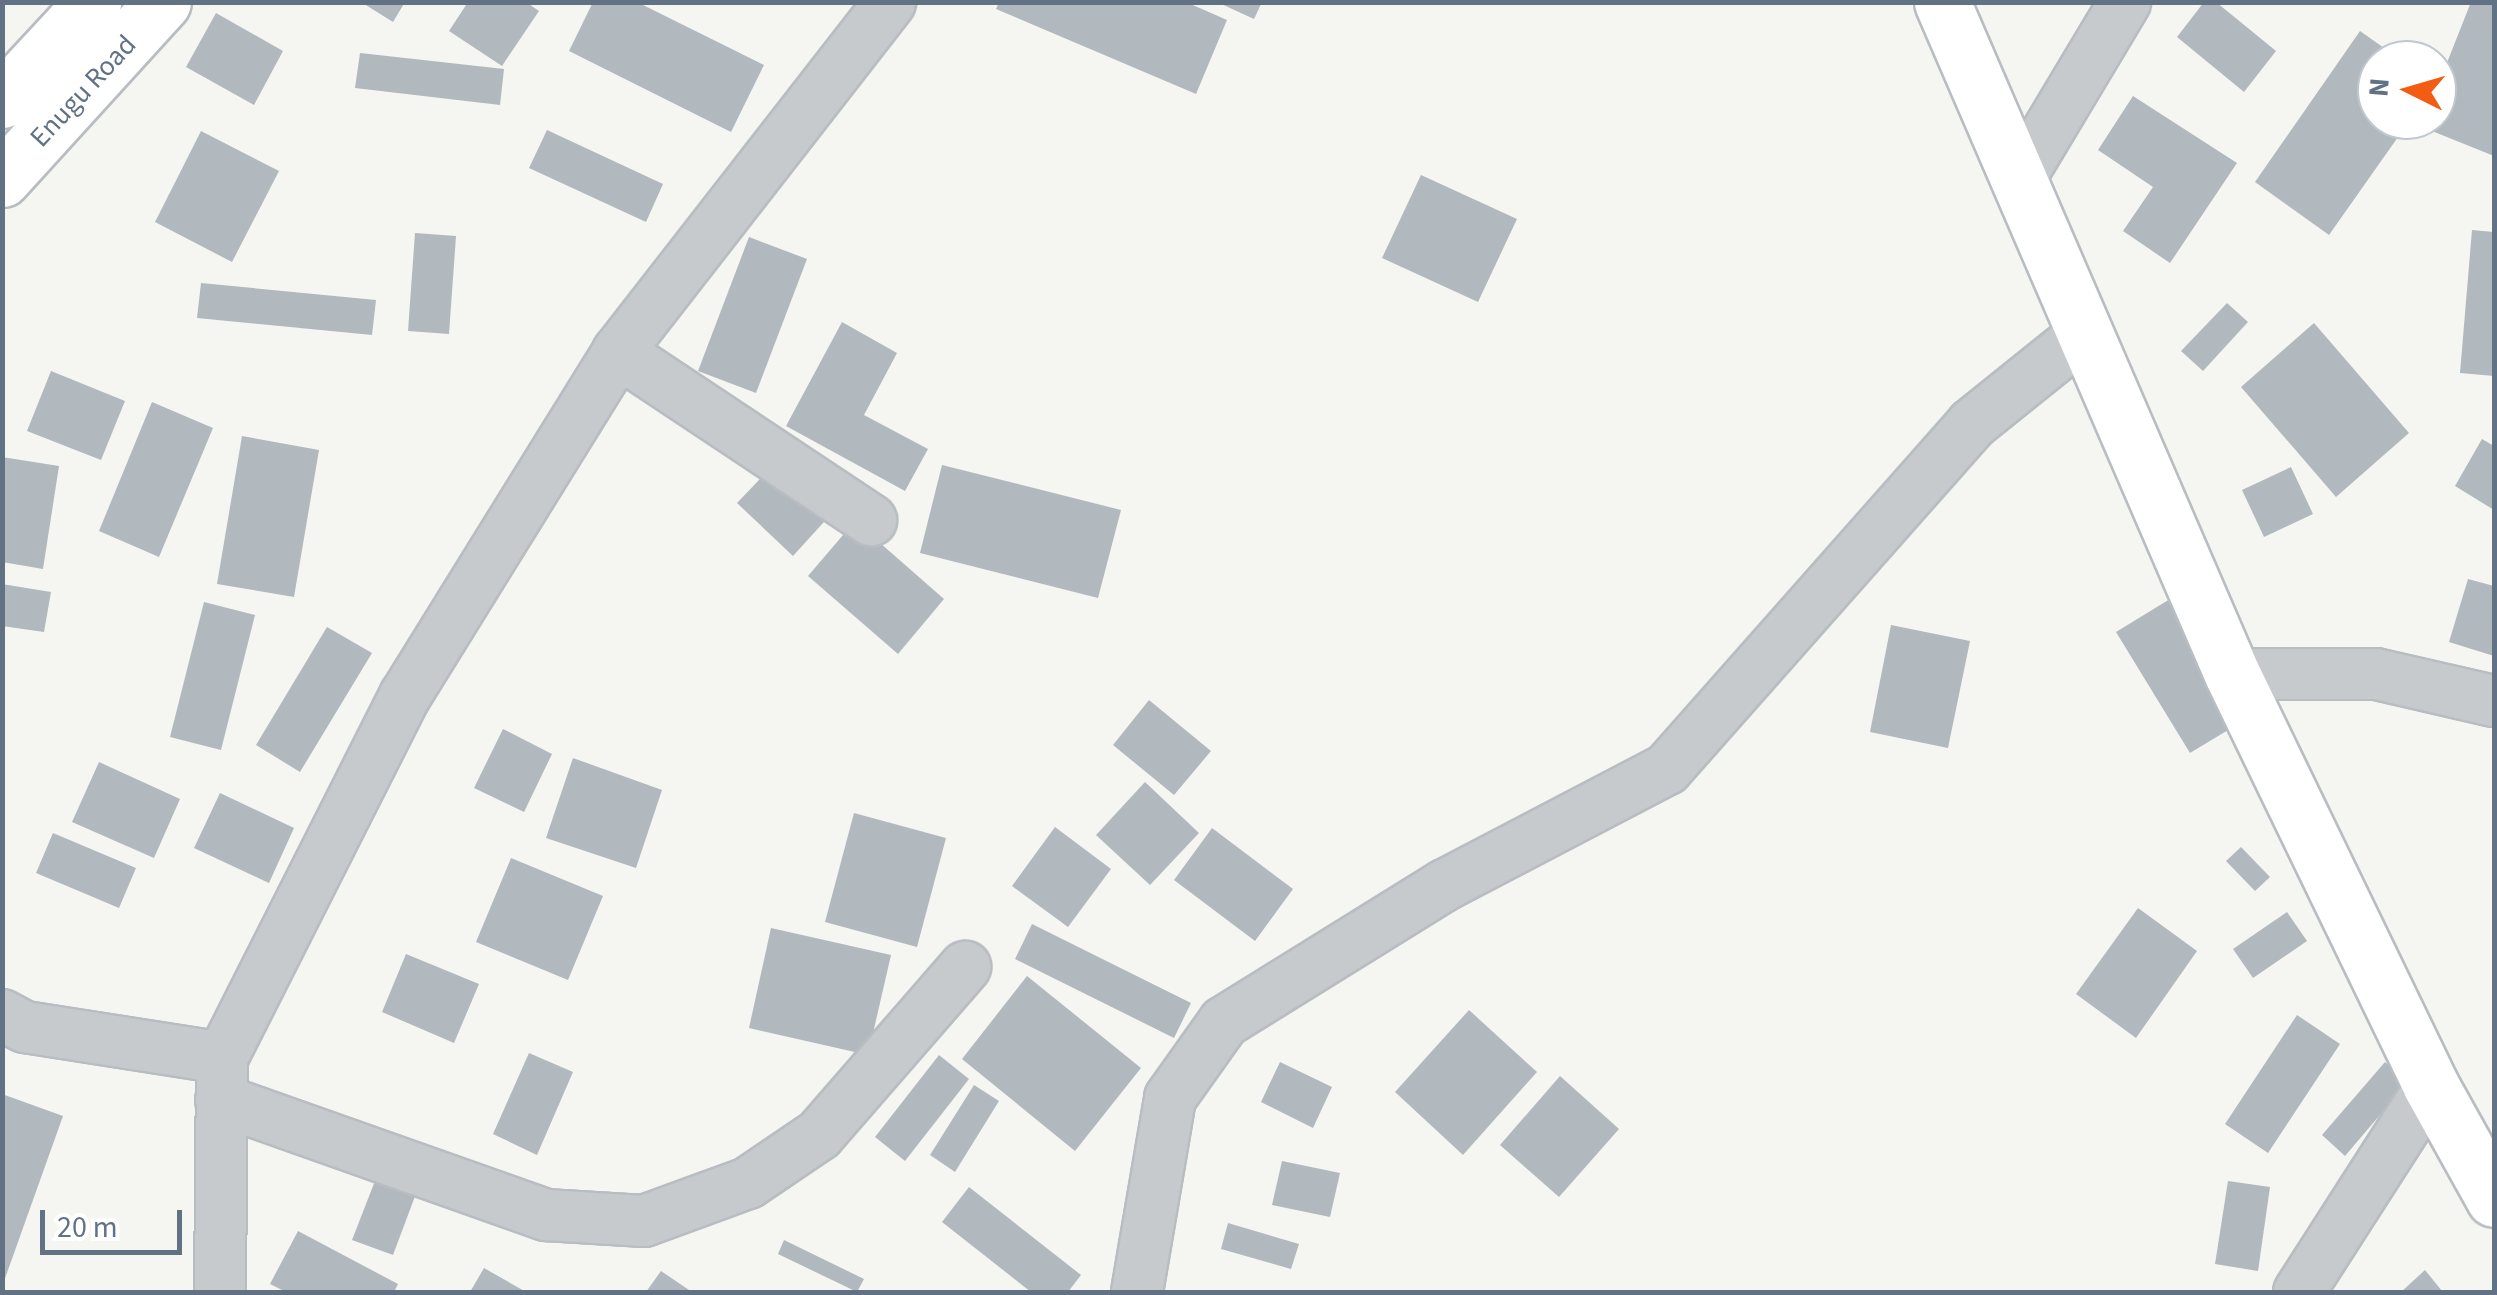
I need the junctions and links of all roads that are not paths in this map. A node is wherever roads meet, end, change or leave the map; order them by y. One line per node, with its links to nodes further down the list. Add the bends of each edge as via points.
1 (93, 2): 6 (street)
2 (163, 2): 8 (street, Enugu Road)
3 (890, 2): 10 (street)
4 (1942, 2): 7 (street)
5 (2125, 2): 7 (street)
6 (2, 100)
7 (2021, 176): 9 (street)
8 (2, 179)
9 (2085, 334): 12 (street); 20 (street, via 1972,424 1667,769 1445,885 1224,1022 1170,1098)
10 (618, 352): 11 (street); 16 (street, via 406,696)
11 (871, 520)
12 (2232, 674): 13 (street, via 2376,674); 17 (street)
13 (2494, 700)
14 (965, 967): 16 (street, via 819,1134 748,1183 644,1221 546,1215)
15 (10, 1029): 16 (street)
16 (222, 1079): 19 (street)
17 (2430, 1086): 18 (street); 21 (street)
18 (2494, 1200)
19 (220, 1292)
20 (1136, 1292)
21 (2298, 1292)

